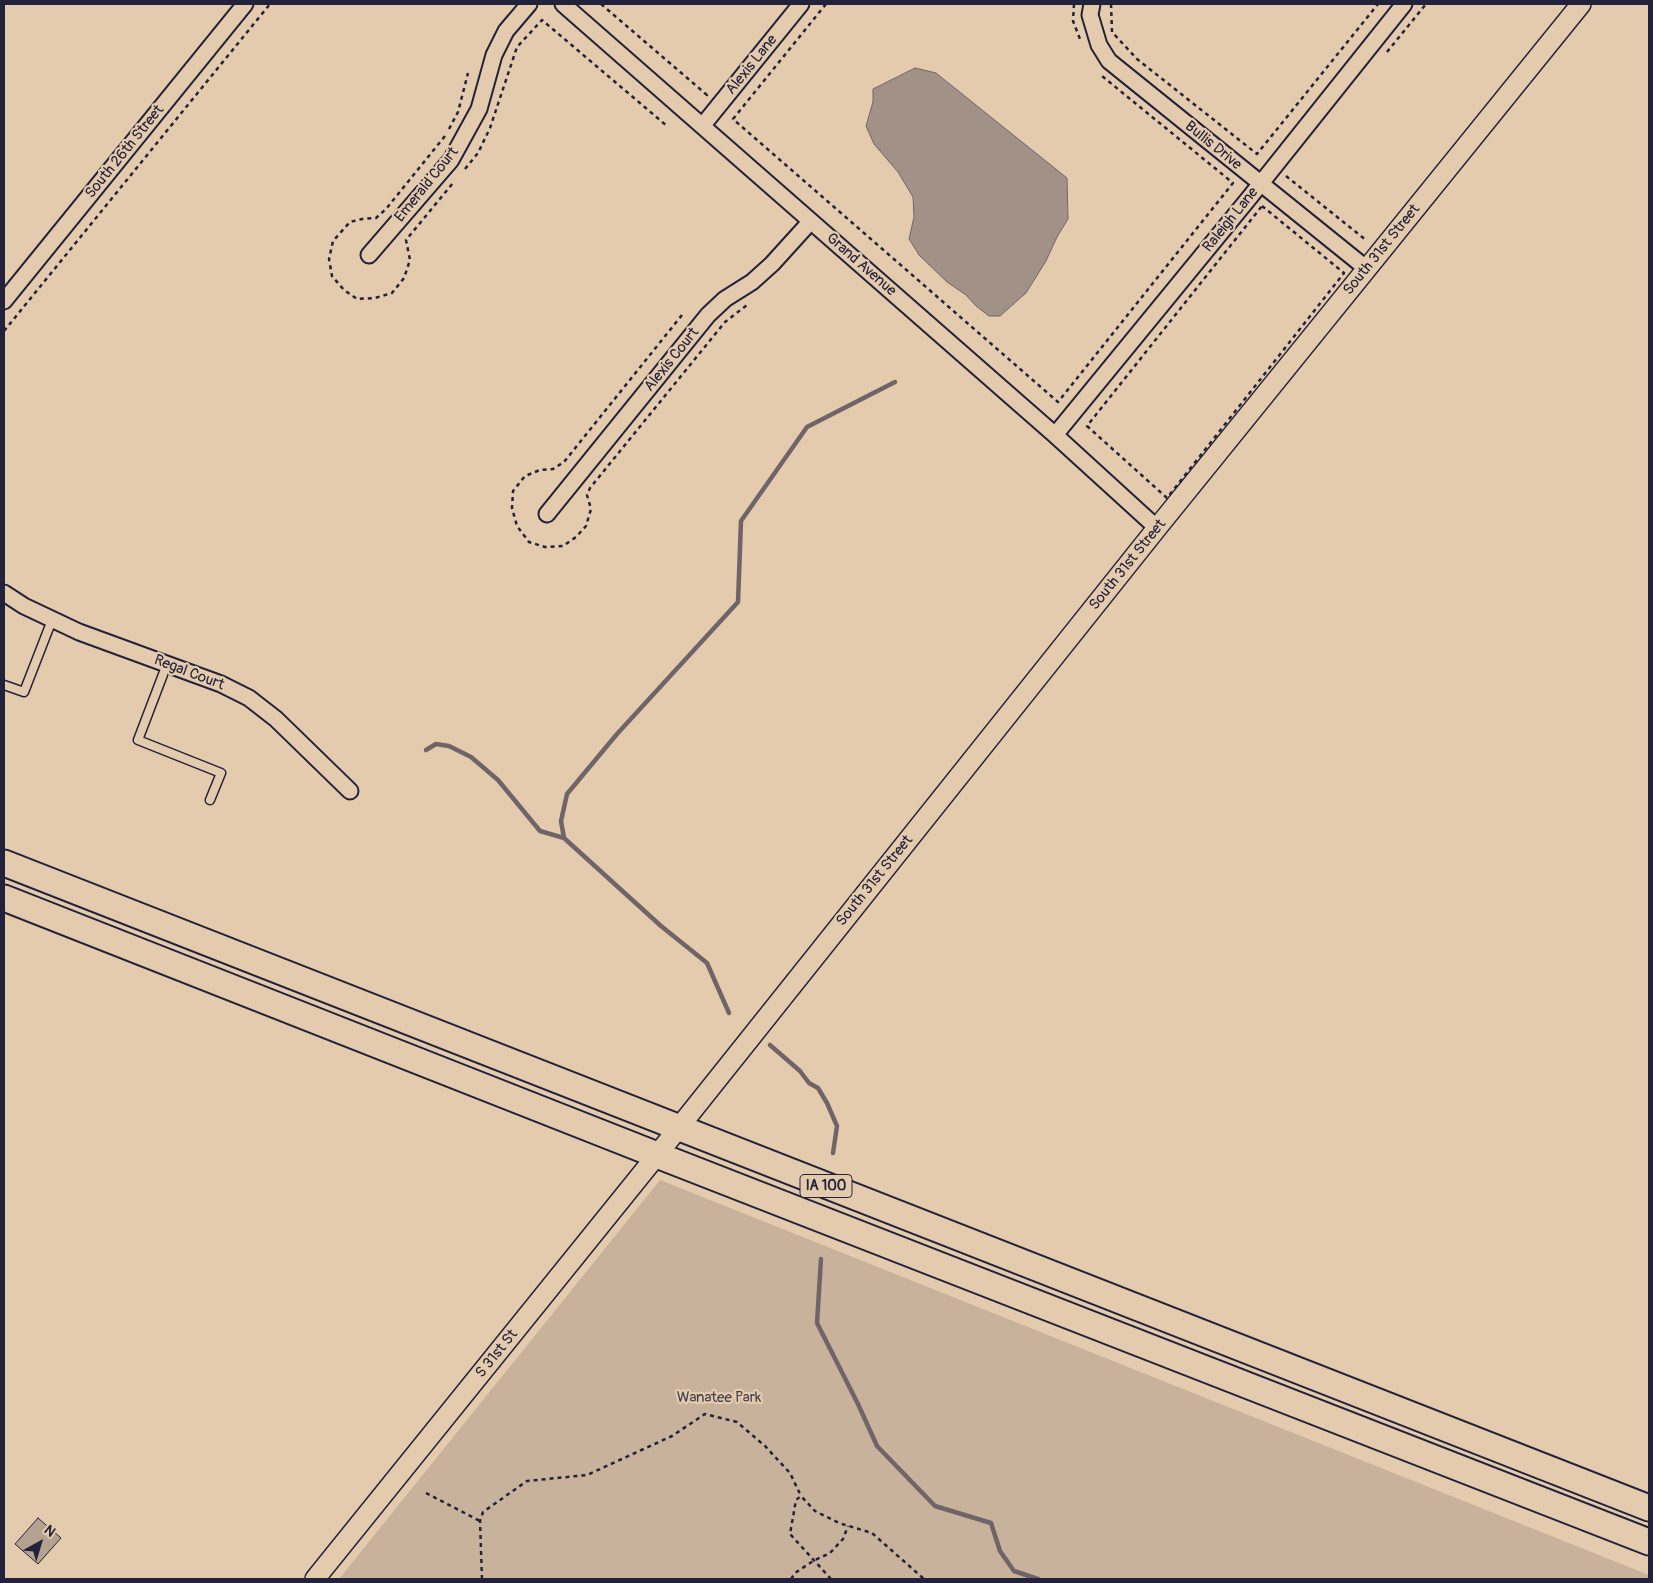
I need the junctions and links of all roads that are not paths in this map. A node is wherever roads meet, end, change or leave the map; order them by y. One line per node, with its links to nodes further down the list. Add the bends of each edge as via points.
1 (245, 4): 13 (street, South 26th Street)
2 (529, 4): 11 (street, Emerald Court, via 506,31 494,55 479,109 451,160)
3 (563, 4): 8 (street, Grand Avenue)
4 (801, 4): 8 (street, Alexis Lane)
5 (1092, 4): 9 (street, Bullis Drive, via 1090,15 1099,45 1109,61)
6 (1404, 4): 9 (street, Raleigh Lane)
7 (1581, 4): 12 (street, South 31st Street)
8 (703, 125): 10 (street, Grand Avenue)
9 (1260, 184): 12 (street, Bullis Drive); 14 (street, Raleigh Lane)
10 (811, 221): 14 (street, Grand Avenue); 15 (street, Alexis Court, via 772,264 708,314)
11 (369, 255)
12 (1367, 269): 16 (street, South 31st Street)
13 (4, 301)
14 (1054, 435): 16 (street, Grand Avenue)
15 (547, 514)
16 (1158, 528): 25 (street, South 31st Street)
17 (4, 593): 18 (street, Regal Court)
18 (52, 620): 19 (street, Regal Court); 20 (lane, via 24,692)
19 (166, 664): 21 (street, Regal Court, via 249,698 276,719); 22 (lane, via 138,740 220,773)
20 (4, 685)
21 (350, 790)
22 (210, 800)
23 (4, 862): 25 (highway, IA 100)
24 (4, 898): 26 (highway, IA 100)
25 (677, 1128): 26 (street, S 31st St); 27 (highway, IA 100)
26 (657, 1155): 28 (highway, IA 100); 29 (street, S 31st St)
27 (1649, 1508)
28 (1649, 1542)
29 (315, 1579)

